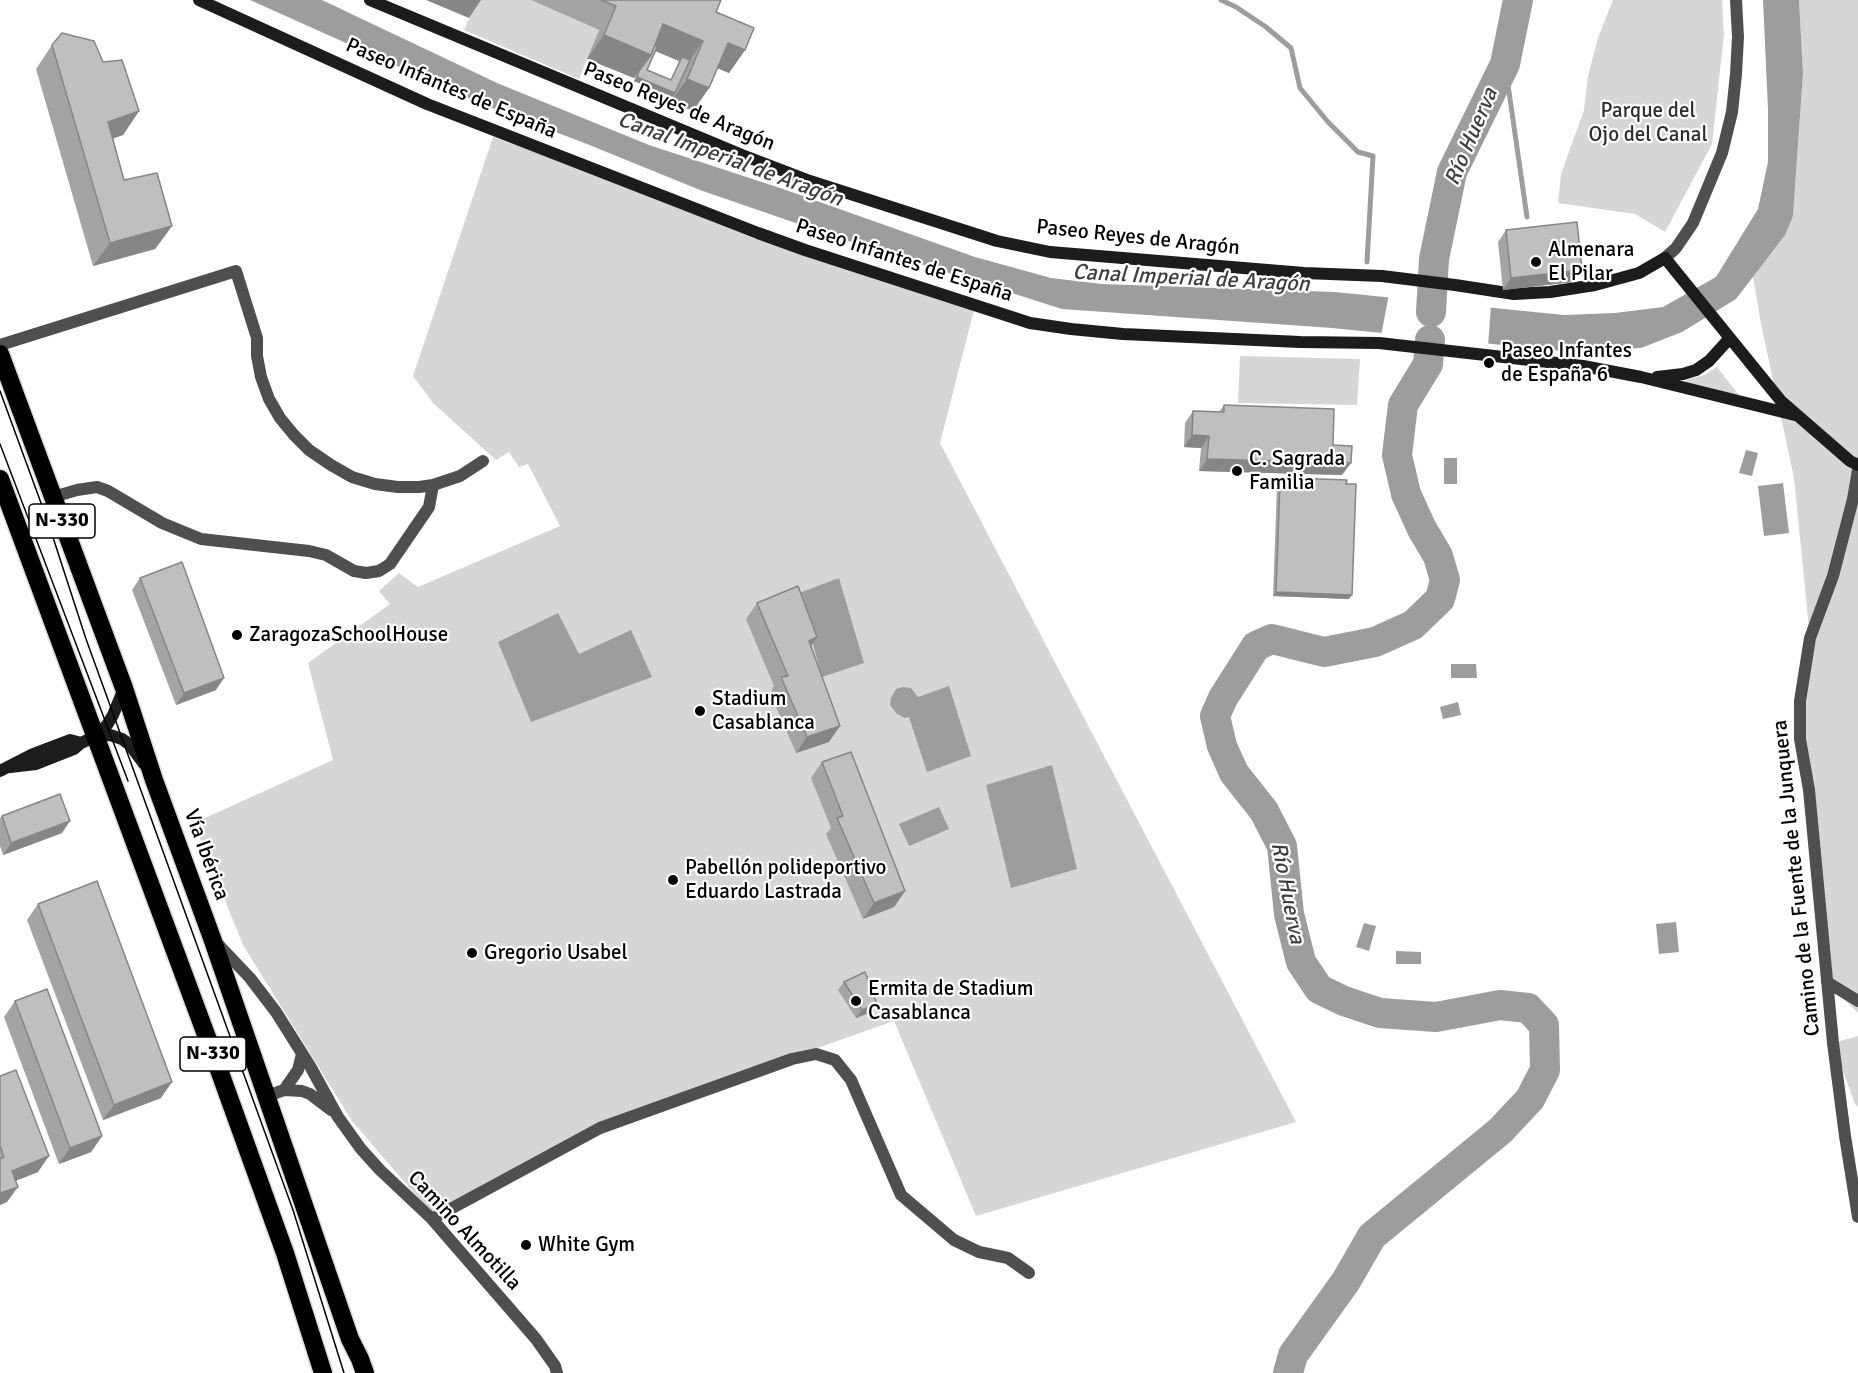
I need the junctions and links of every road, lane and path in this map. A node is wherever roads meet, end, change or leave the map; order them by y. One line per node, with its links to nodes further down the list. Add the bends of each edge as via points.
1 (199, 0): 8 (street, Paseo Infantes de España, via 427,104 805,250 1030,323 1123,334 1379,343 1583,366)
2 (370, 0): 4 (street, Paseo Reyes de Aragón, via 742,155 872,202 997,241 1050,252 1393,278 1514,294 1586,287 1639,273)
3 (1736, 0): 4 (street, Paseo Reyes de Aragón, via 1736,74 1722,153 1693,223)
4 (1665, 258): 5 (street, Paseo Infantes de España)
5 (1729, 339): 8 (street, Paseo Infantes de España, via 1696,370 1669,377); 9 (street, Paseo Infantes de España)
6 (0, 345): 14 (street, via 236,271 257,338 261,377 269,399 294,435 309,450 352,477 398,487)
7 (0, 354): 15 (highway, Vía Ibérica / N-330)
8 (1641, 377): 9 (street, Paseo Infantes de España)
9 (1795, 415): 11 (street, Paseo Infantes de España)
10 (483, 461): 14 (street, via 460,476)
11 (1858, 465)
12 (1858, 470): 21 (street, Camino de la Fuente de la Junquera, via 1833,576 1810,638 1800,701 1800,739 1809,789)
13 (0, 479): 17 (highway, N-330)
14 (433, 485): 15 (street, via 429,507 390,564 366,573 309,551 201,539 162,523 98,487)
15 (53, 497): 16 (highway, Vía Ibérica / N-330)
16 (124, 688): 17 (street, via 107,725); 19 (highway, Vía Ibérica / N-330)
17 (88, 739): 18 (street, via 36,764); 19 (street, via 117,736 129,744); 30 (highway, N-330, via 285,1253)
18 (5, 769)
19 (154, 780): 20 (highway, Vía Ibérica / N-330)
20 (212, 938): 23 (street, Camino Almotilla, via 250,978); 25 (highway, Vía Ibérica / N-330)
21 (1827, 982): 22 (street); 27 (street, Camino de la Fuente de la Junquera)
22 (1858, 1001)
23 (302, 1054): 24 (street, via 298,1070); 26 (street, Camino Almotilla)
24 (284, 1090): 25 (street); 26 (street, Camino Almotilla, via 310,1094)
25 (267, 1096): 31 (highway, Vía Ibérica / N-330)
26 (338, 1117): 28 (street, Camino Almotilla, via 380,1170)
27 (1858, 1217)
28 (432, 1219): 29 (street, via 600,1128 792,1059 816,1054 835,1060 851,1080 902,1195 954,1240 979,1252 1008,1258); 32 (street, Camino Almotilla, via 536,1339)
29 (1029, 1273)
30 (323, 1373)
31 (365, 1373)
32 (557, 1373)

